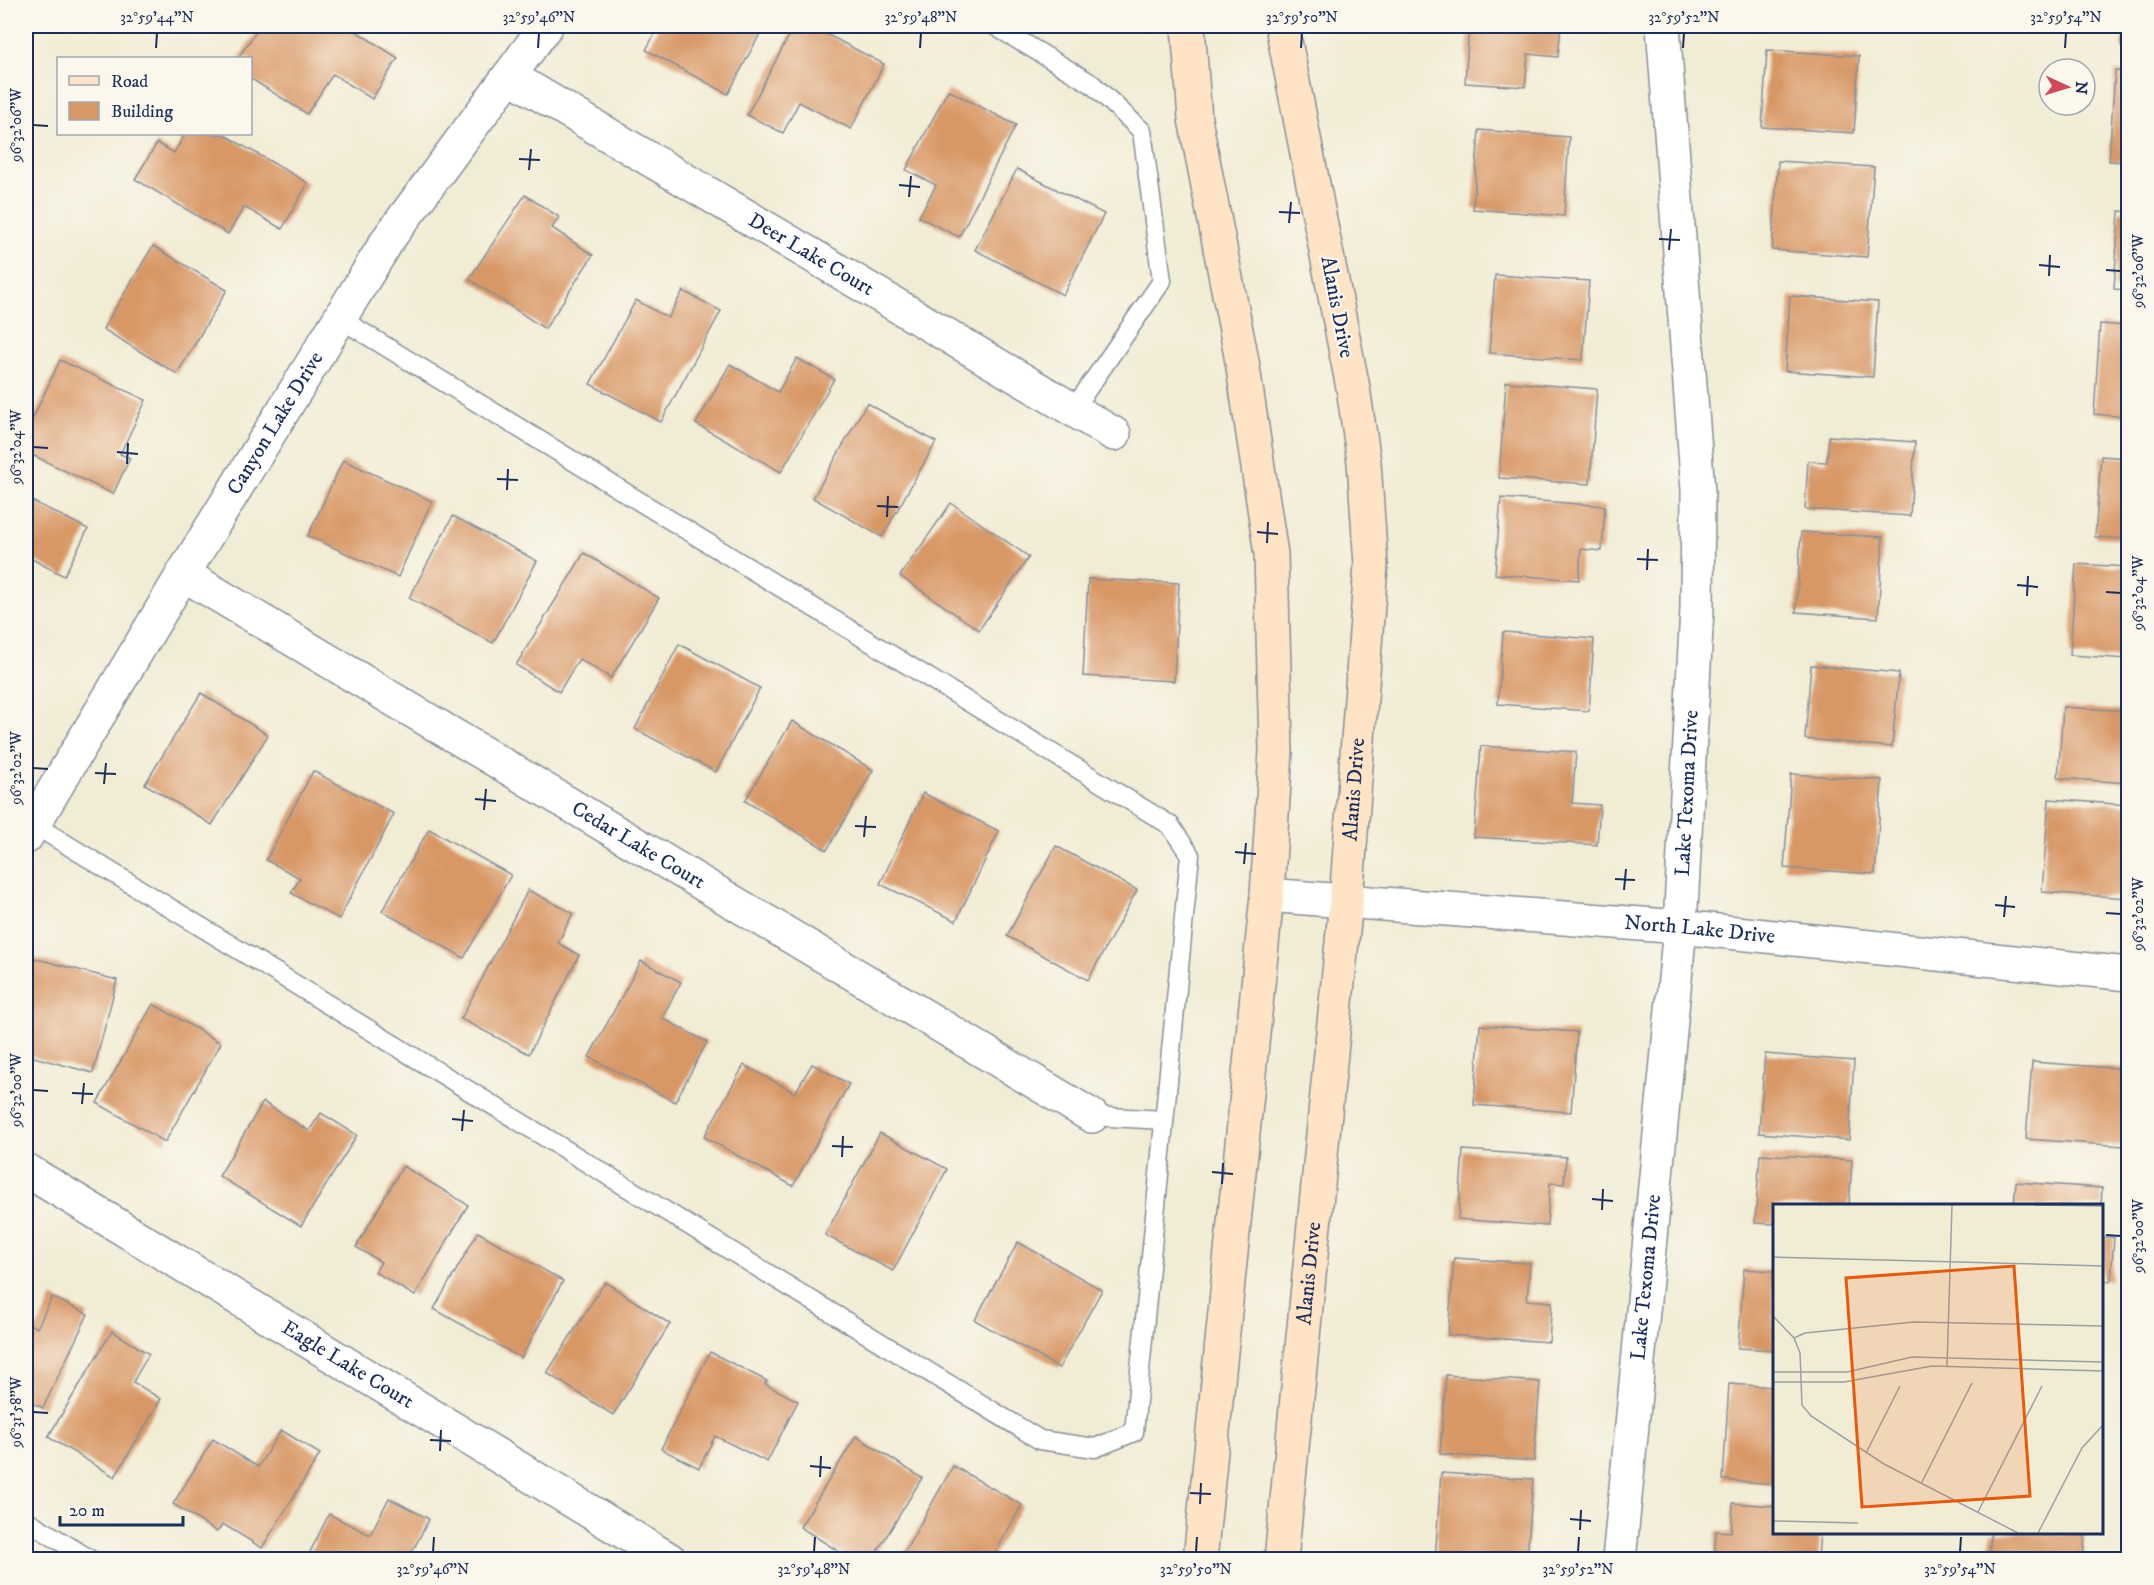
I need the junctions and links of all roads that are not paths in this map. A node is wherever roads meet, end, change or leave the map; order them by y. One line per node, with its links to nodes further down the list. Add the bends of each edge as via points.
1 (546, 26): 6 (street, Canyon Lake Drive)
2 (994, 26): 8 (lane, via 1092,84 1142,130 1162,281)
3 (1188, 26): 12 (main road, via 1195,119 1242,361 1271,554 1276,752)
4 (1282, 26): 13 (main road, Alanis Drive, via 1364,462 1371,565)
5 (1663, 26): 14 (street, Lake Texoma Drive, via 1698,491 1697,609)
6 (509, 76): 7 (street, Canyon Lake Drive, via 389,238); 8 (street, Deer Lake Court)
7 (339, 318): 10 (street, Canyon Lake Drive); 17 (lane, via 1170,825 1190,855)
8 (1073, 410): 9 (street, Deer Lake Court)
9 (1114, 434)
10 (183, 574): 11 (street, Canyon Lake Drive); 16 (street, Cedar Lake Court)
11 (29, 830): 17 (lane, via 1040,1440 1095,1448 1134,1432)
12 (1267, 895): 13 (street, North Lake Drive); 22 (main road)
13 (1346, 901): 14 (street, North Lake Drive); 23 (main road, Alanis Drive)
14 (1680, 927): 15 (street, North Lake Drive); 24 (street, Lake Texoma Drive)
15 (2128, 974)
16 (1092, 1116): 17 (lane)
17 (1164, 1120)
18 (26, 1170): 21 (street, Eagle Lake Court)
19 (26, 1520): 20 (lane)
20 (91, 1560)
21 (670, 1560)
22 (1200, 1560)
23 (1281, 1560)
24 (1619, 1560)

